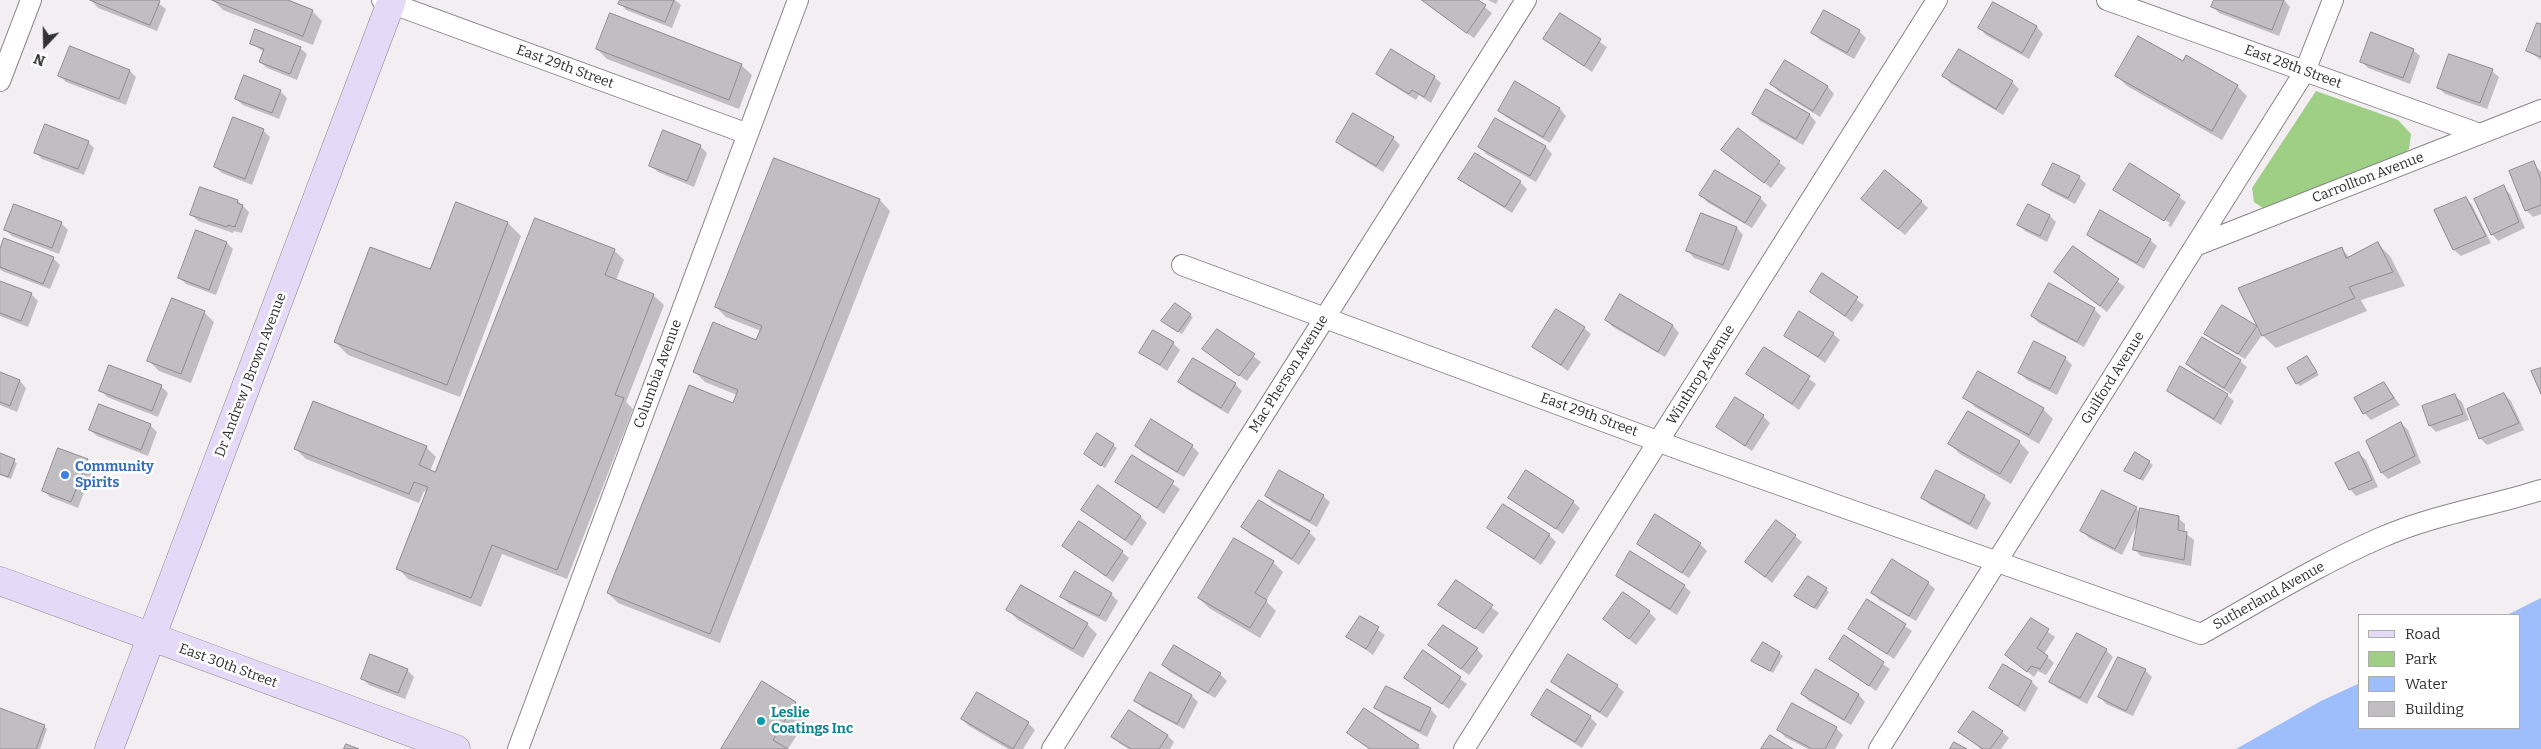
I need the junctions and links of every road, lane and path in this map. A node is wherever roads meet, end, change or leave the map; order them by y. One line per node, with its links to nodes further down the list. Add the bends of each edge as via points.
1 (31, 0): 9 (street)
2 (798, 0): 11 (street, Columbia Avenue)
3 (1526, 0): 15 (street, Mac Pherson Avenue)
4 (1937, 0): 16 (street, Winthrop Avenue)
5 (2106, 0): 8 (street, East 28th Street)
6 (2333, 0): 8 (street, Guilford Avenue)
7 (388, 1): 11 (street, East 29th Street); 20 (main road, Dr Andrew J Brown Avenue)
8 (2306, 71): 12 (street, East 28th Street); 13 (street, Guilford Avenue)
9 (0, 81)
10 (2541, 110): 12 (street, Carrollton Avenue)
11 (748, 134): 23 (street, Columbia Avenue)
12 (2480, 134): 13 (street, Carrollton Avenue)
13 (2195, 246): 18 (street, Guilford Avenue)
14 (1182, 265): 15 (street, East 29th Street)
15 (1324, 318): 16 (street, East 29th Street); 24 (street, Mac Pherson Avenue)
16 (1659, 441): 18 (street, East 29th Street); 25 (street, Winthrop Avenue)
17 (2541, 490): 18 (street, Sutherland Avenue, via 2444,515 2380,538 2323,565 2201,634)
18 (1997, 562): 26 (street, Guilford Avenue)
19 (0, 581): 20 (main road, East 30th Street)
20 (152, 638): 21 (main road, Dr Andrew J Brown Avenue); 22 (main road, East 30th Street)
21 (110, 749)
22 (456, 749)
23 (518, 749)
24 (1052, 749)
25 (1464, 749)
26 (1879, 749)

